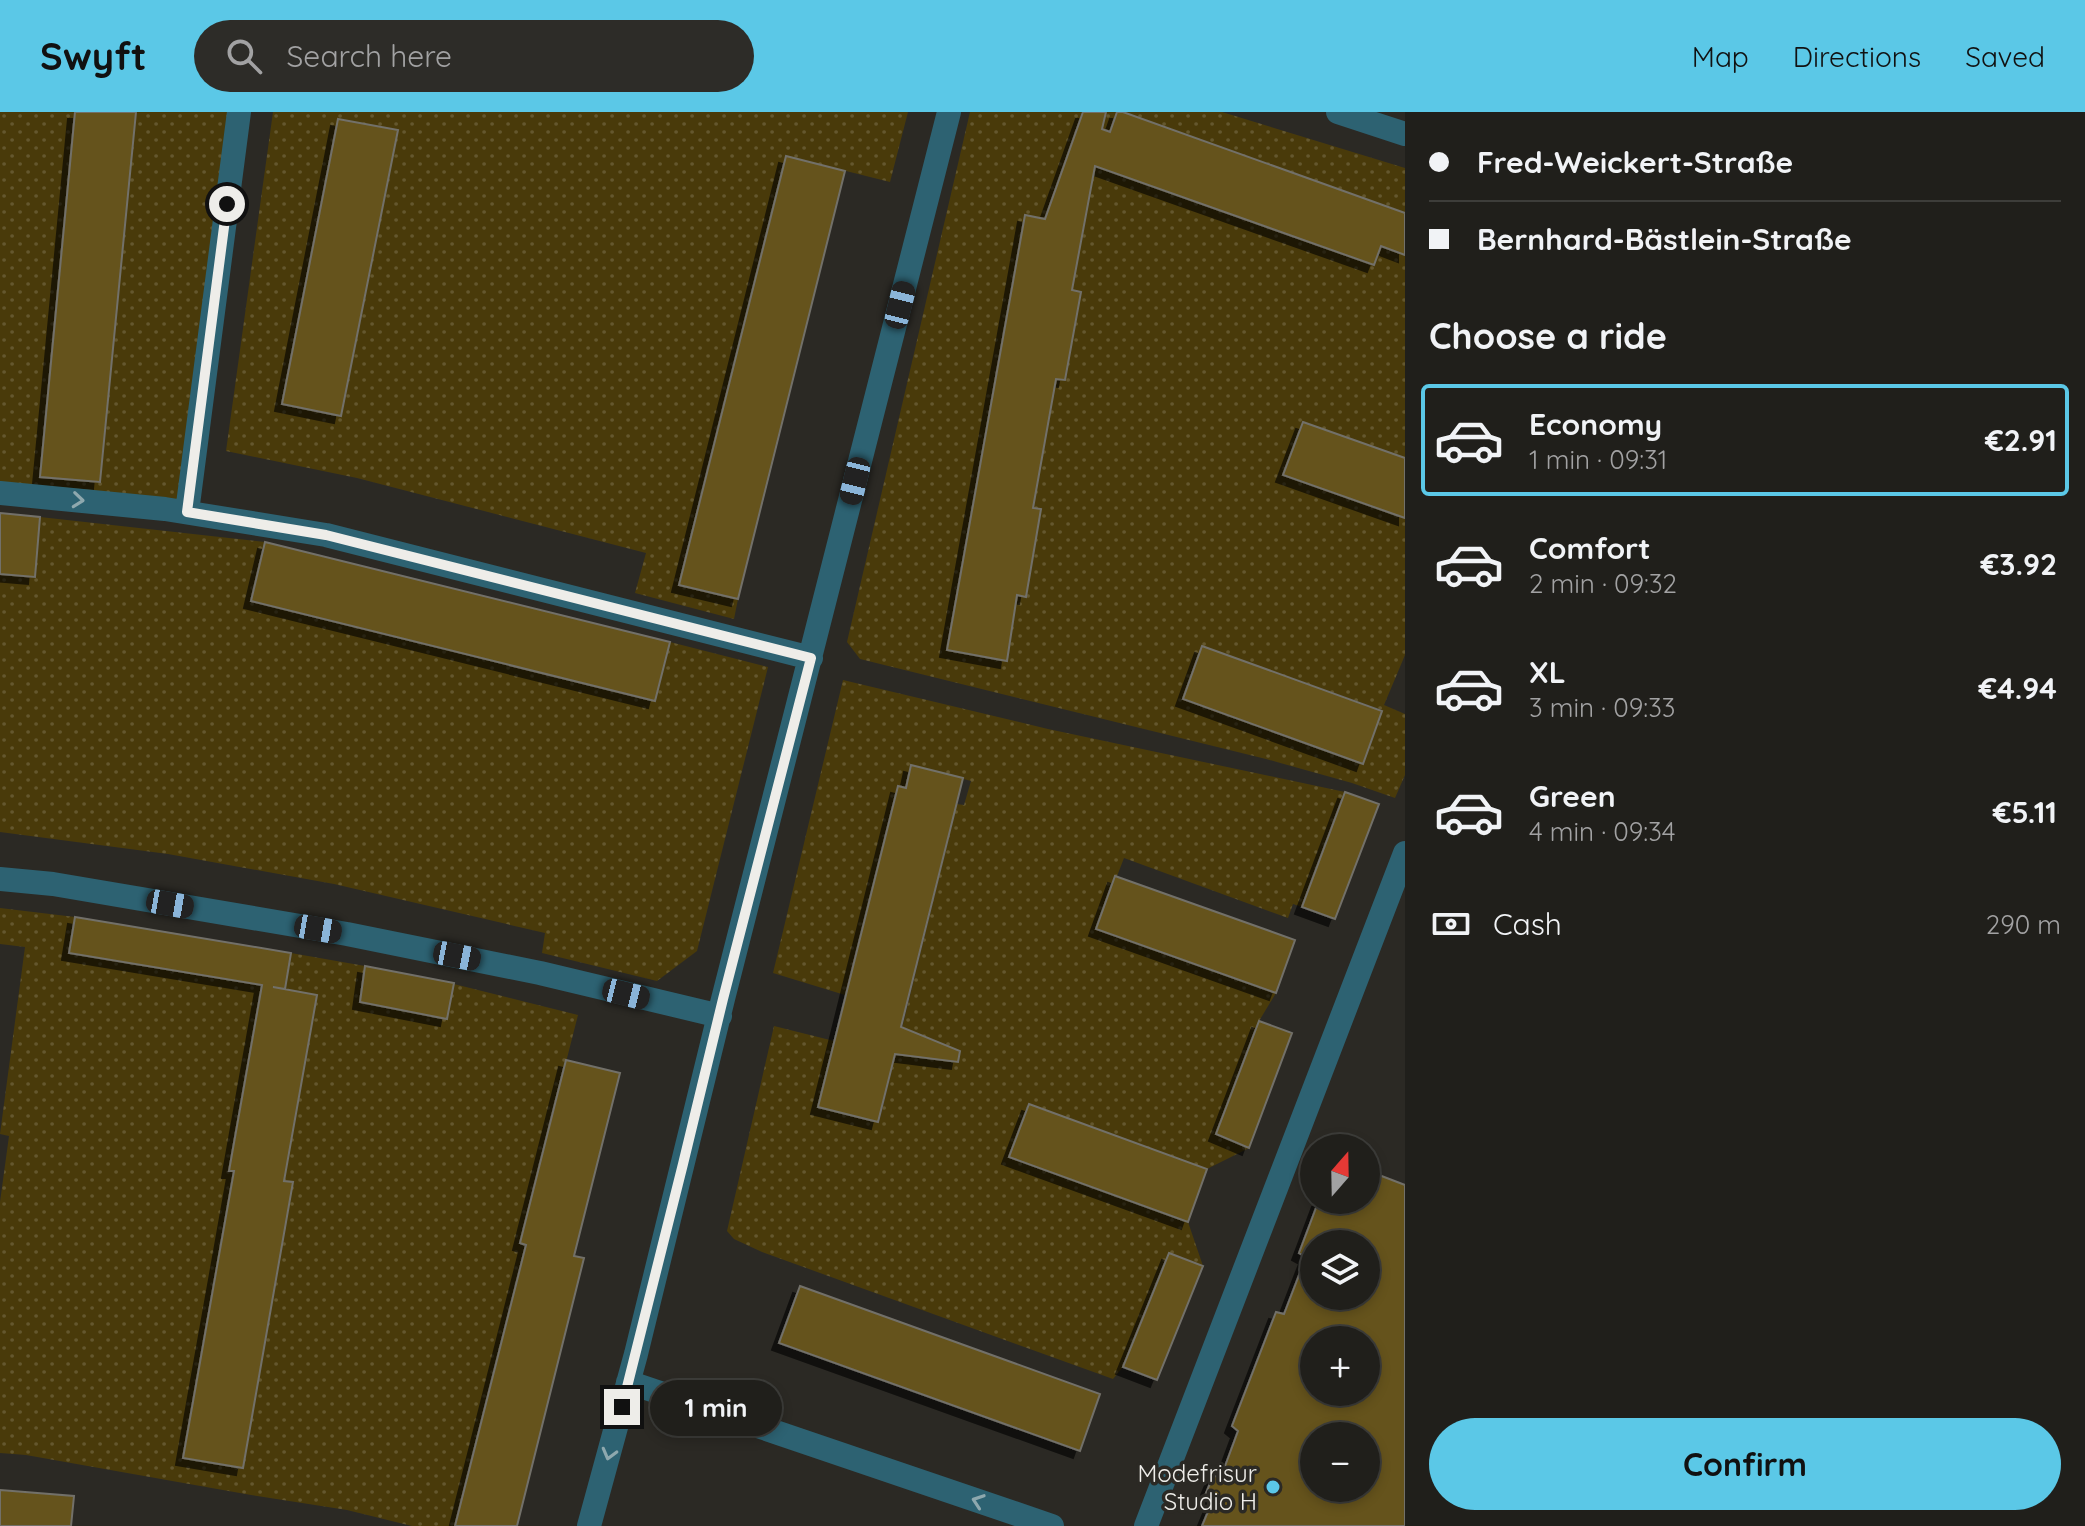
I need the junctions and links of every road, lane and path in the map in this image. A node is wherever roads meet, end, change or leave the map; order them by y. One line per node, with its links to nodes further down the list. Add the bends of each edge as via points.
1 (239, 112): 6 (street)
2 (949, 112): 7 (street)
3 (1338, 112): 4 (street)
4 (1405, 134)
5 (0, 493): 6 (street, one-way to 6)
6 (187, 512): 7 (street, via 326,535)
7 (811, 658): 10 (street)
8 (1405, 853): 14 (street)
9 (0, 879): 10 (street, via 347,934)
10 (720, 1016): 11 (street)
11 (628, 1382): 12 (street, one-way to 12); 13 (street, one-way to 11)
12 (589, 1526)
13 (1052, 1526)
14 (1146, 1526)

